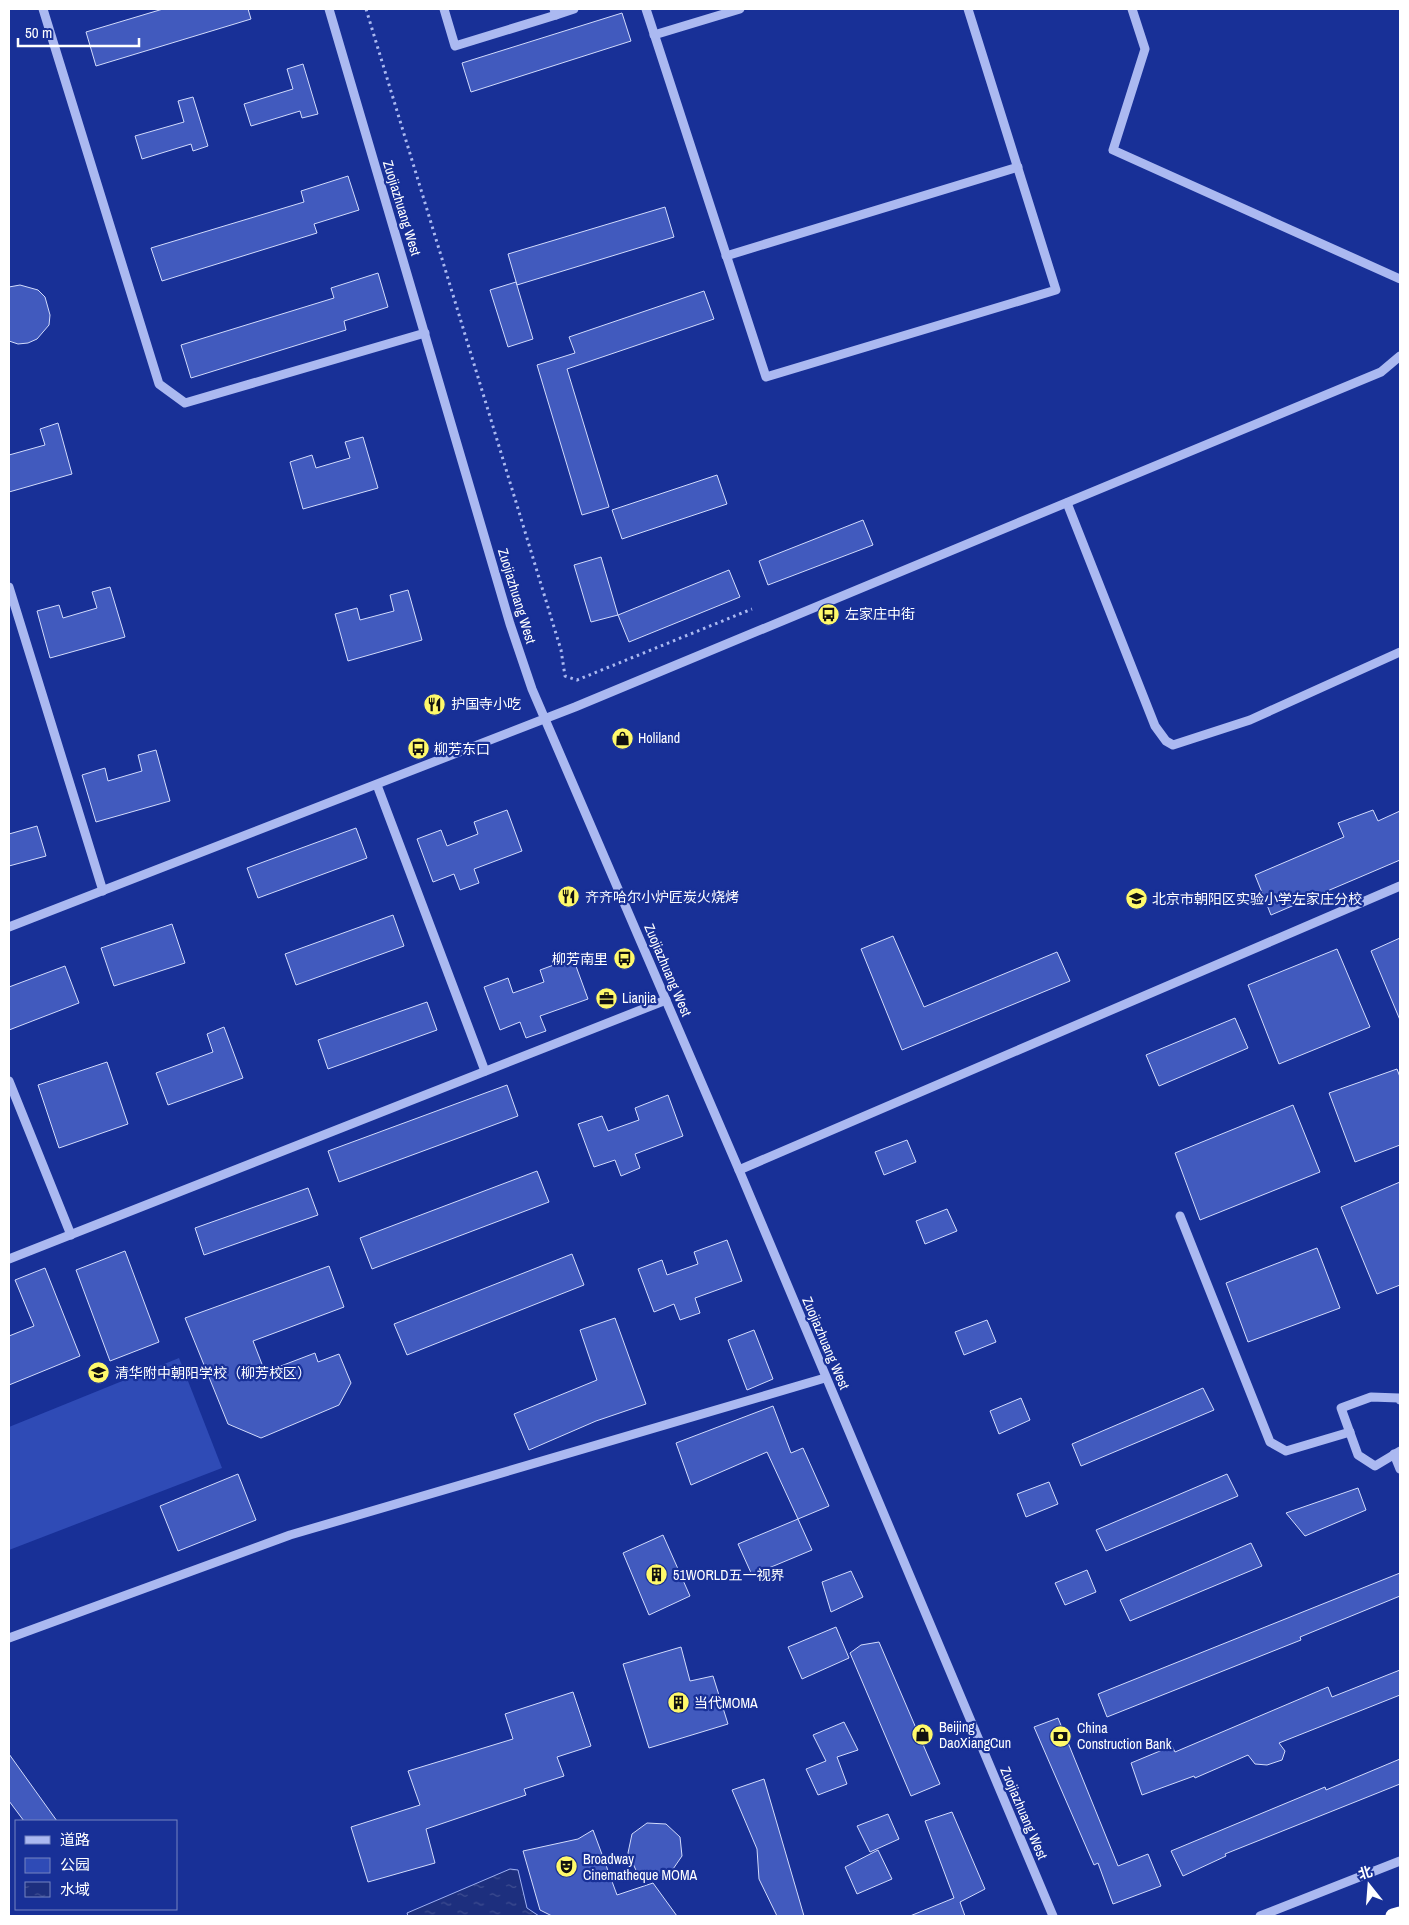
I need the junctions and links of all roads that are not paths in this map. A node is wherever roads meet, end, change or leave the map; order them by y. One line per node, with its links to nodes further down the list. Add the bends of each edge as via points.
1 (43, 9): 14 (street, via 159,384 185,403)
2 (329, 9): 14 (street, Zuojiazhuang West)
3 (444, 9): 9 (street, via 456,46)
4 (574, 9): 9 (street)
5 (646, 9): 10 (street)
6 (740, 9): 10 (street)
7 (968, 9): 11 (street)
8 (1132, 9): 13 (street, via 1145,50 1113,150)
9 (555, 12)
10 (654, 35): 12 (street)
11 (1018, 167): 12 (street); 12 (street, via 1056,290 1047,293 766,377)
12 (726, 256)
13 (1400, 278)
14 (425, 333): 19 (street, Zuojiazhuang West, via 510,624)
15 (1400, 356): 16 (street, via 1382,372)
16 (1067, 503): 18 (street, via 1155,726 1173,745 1250,720); 19 (street)
17 (9, 587): 22 (street)
18 (1400, 652)
19 (546, 719): 20 (street); 24 (street, Zuojiazhuang West)
20 (377, 785): 22 (street); 25 (street)
21 (1400, 886): 27 (street)
22 (102, 891): 23 (street)
23 (9, 927)
24 (666, 1000): 25 (street); 27 (street, Zuojiazhuang West)
25 (485, 1071): 29 (street)
26 (9, 1081): 29 (street)
27 (739, 1170): 31 (street, Zuojiazhuang West)
28 (1180, 1216): 33 (street, via 1270,1442 1286,1451)
29 (71, 1234): 30 (street)
30 (9, 1259)
31 (825, 1378): 36 (street, via 290,1535); 39 (street, Zuojiazhuang West)
32 (1400, 1400): 33 (street, via 1371,1397 1341,1408)
33 (1350, 1432): 34 (street, via 1358,1455 1375,1466)
34 (1397, 1452): 35 (street)
35 (1400, 1469)
36 (9, 1638)
37 (1400, 1861): 40 (street)
38 (1400, 1914): 41 (highway)
39 (1052, 1916)
40 (1260, 1916)
41 (1393, 1916)

